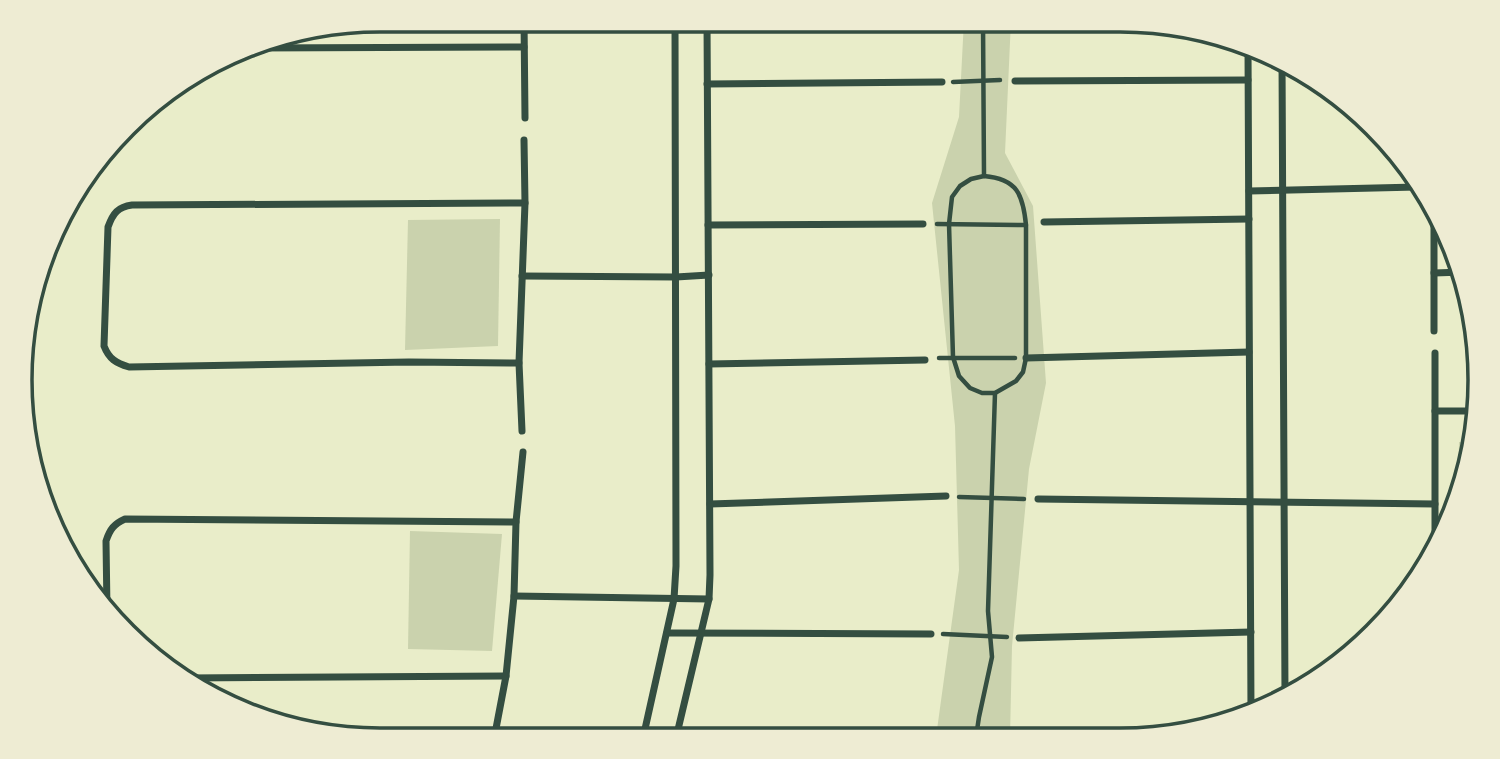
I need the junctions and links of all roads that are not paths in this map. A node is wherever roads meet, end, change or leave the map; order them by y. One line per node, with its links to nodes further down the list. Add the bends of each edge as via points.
1 (524, 32): 4 (street)
2 (675, 32): 27 (street)
3 (706, 32): 11 (street)
4 (524, 47): 5 (street); 12 (street)
5 (274, 48)
6 (1248, 56): 9 (street)
7 (1282, 71): 15 (street)
8 (1015, 80): 9 (street)
9 (1248, 80): 16 (street)
10 (942, 82): 11 (street)
11 (707, 84): 21 (street)
12 (525, 118)
13 (524, 140): 17 (street)
14 (1411, 187): 15 (street)
15 (1283, 190): 16 (street); 41 (street)
16 (1249, 191): 18 (street)
17 (525, 203): 26 (street); 33 (street, via 132,205 123,206 111,217 107,240 104,346 110,359 129,367)
18 (1249, 219): 19 (street); 29 (street)
19 (1044, 222)
20 (923, 224): 21 (street)
21 (708, 225): 25 (street)
22 (1434, 228): 24 (street)
23 (1451, 272): 24 (street)
24 (1434, 273): 28 (street)
25 (709, 275): 27 (street); 34 (street)
26 (522, 276): 27 (street); 33 (street)
27 (676, 277): 49 (street)
28 (1434, 331)
29 (1249, 352): 31 (street); 42 (street)
30 (1434, 353): 35 (street)
31 (1026, 358)
32 (925, 359): 34 (street)
33 (519, 363): 37 (street)
34 (709, 364): 43 (street)
35 (1435, 411): 36 (street); 44 (street)
36 (1467, 411)
37 (522, 431)
38 (523, 452): 45 (street)
39 (946, 496): 43 (street)
40 (1038, 499): 42 (street)
41 (1284, 501): 42 (street); 44 (street); 58 (street)
42 (1250, 502): 51 (street)
43 (710, 503): 50 (street)
44 (1435, 504): 46 (street)
45 (516, 522): 47 (street, via 125,519 109,531 106,541); 48 (street)
46 (1435, 529)
47 (107, 596)
48 (514, 596): 49 (street); 56 (street)
49 (674, 599): 50 (street); 52 (street)
50 (709, 599): 53 (street)
51 (1251, 632): 55 (street); 59 (street)
52 (667, 633): 53 (street); 61 (street)
53 (701, 634): 54 (street); 62 (street)
54 (931, 634)
55 (1019, 638)
56 (506, 676): 57 (street); 60 (street)
57 (200, 678)
58 (1285, 686)
59 (1251, 702)
60 (496, 727)
61 (646, 727)
62 (680, 727)

